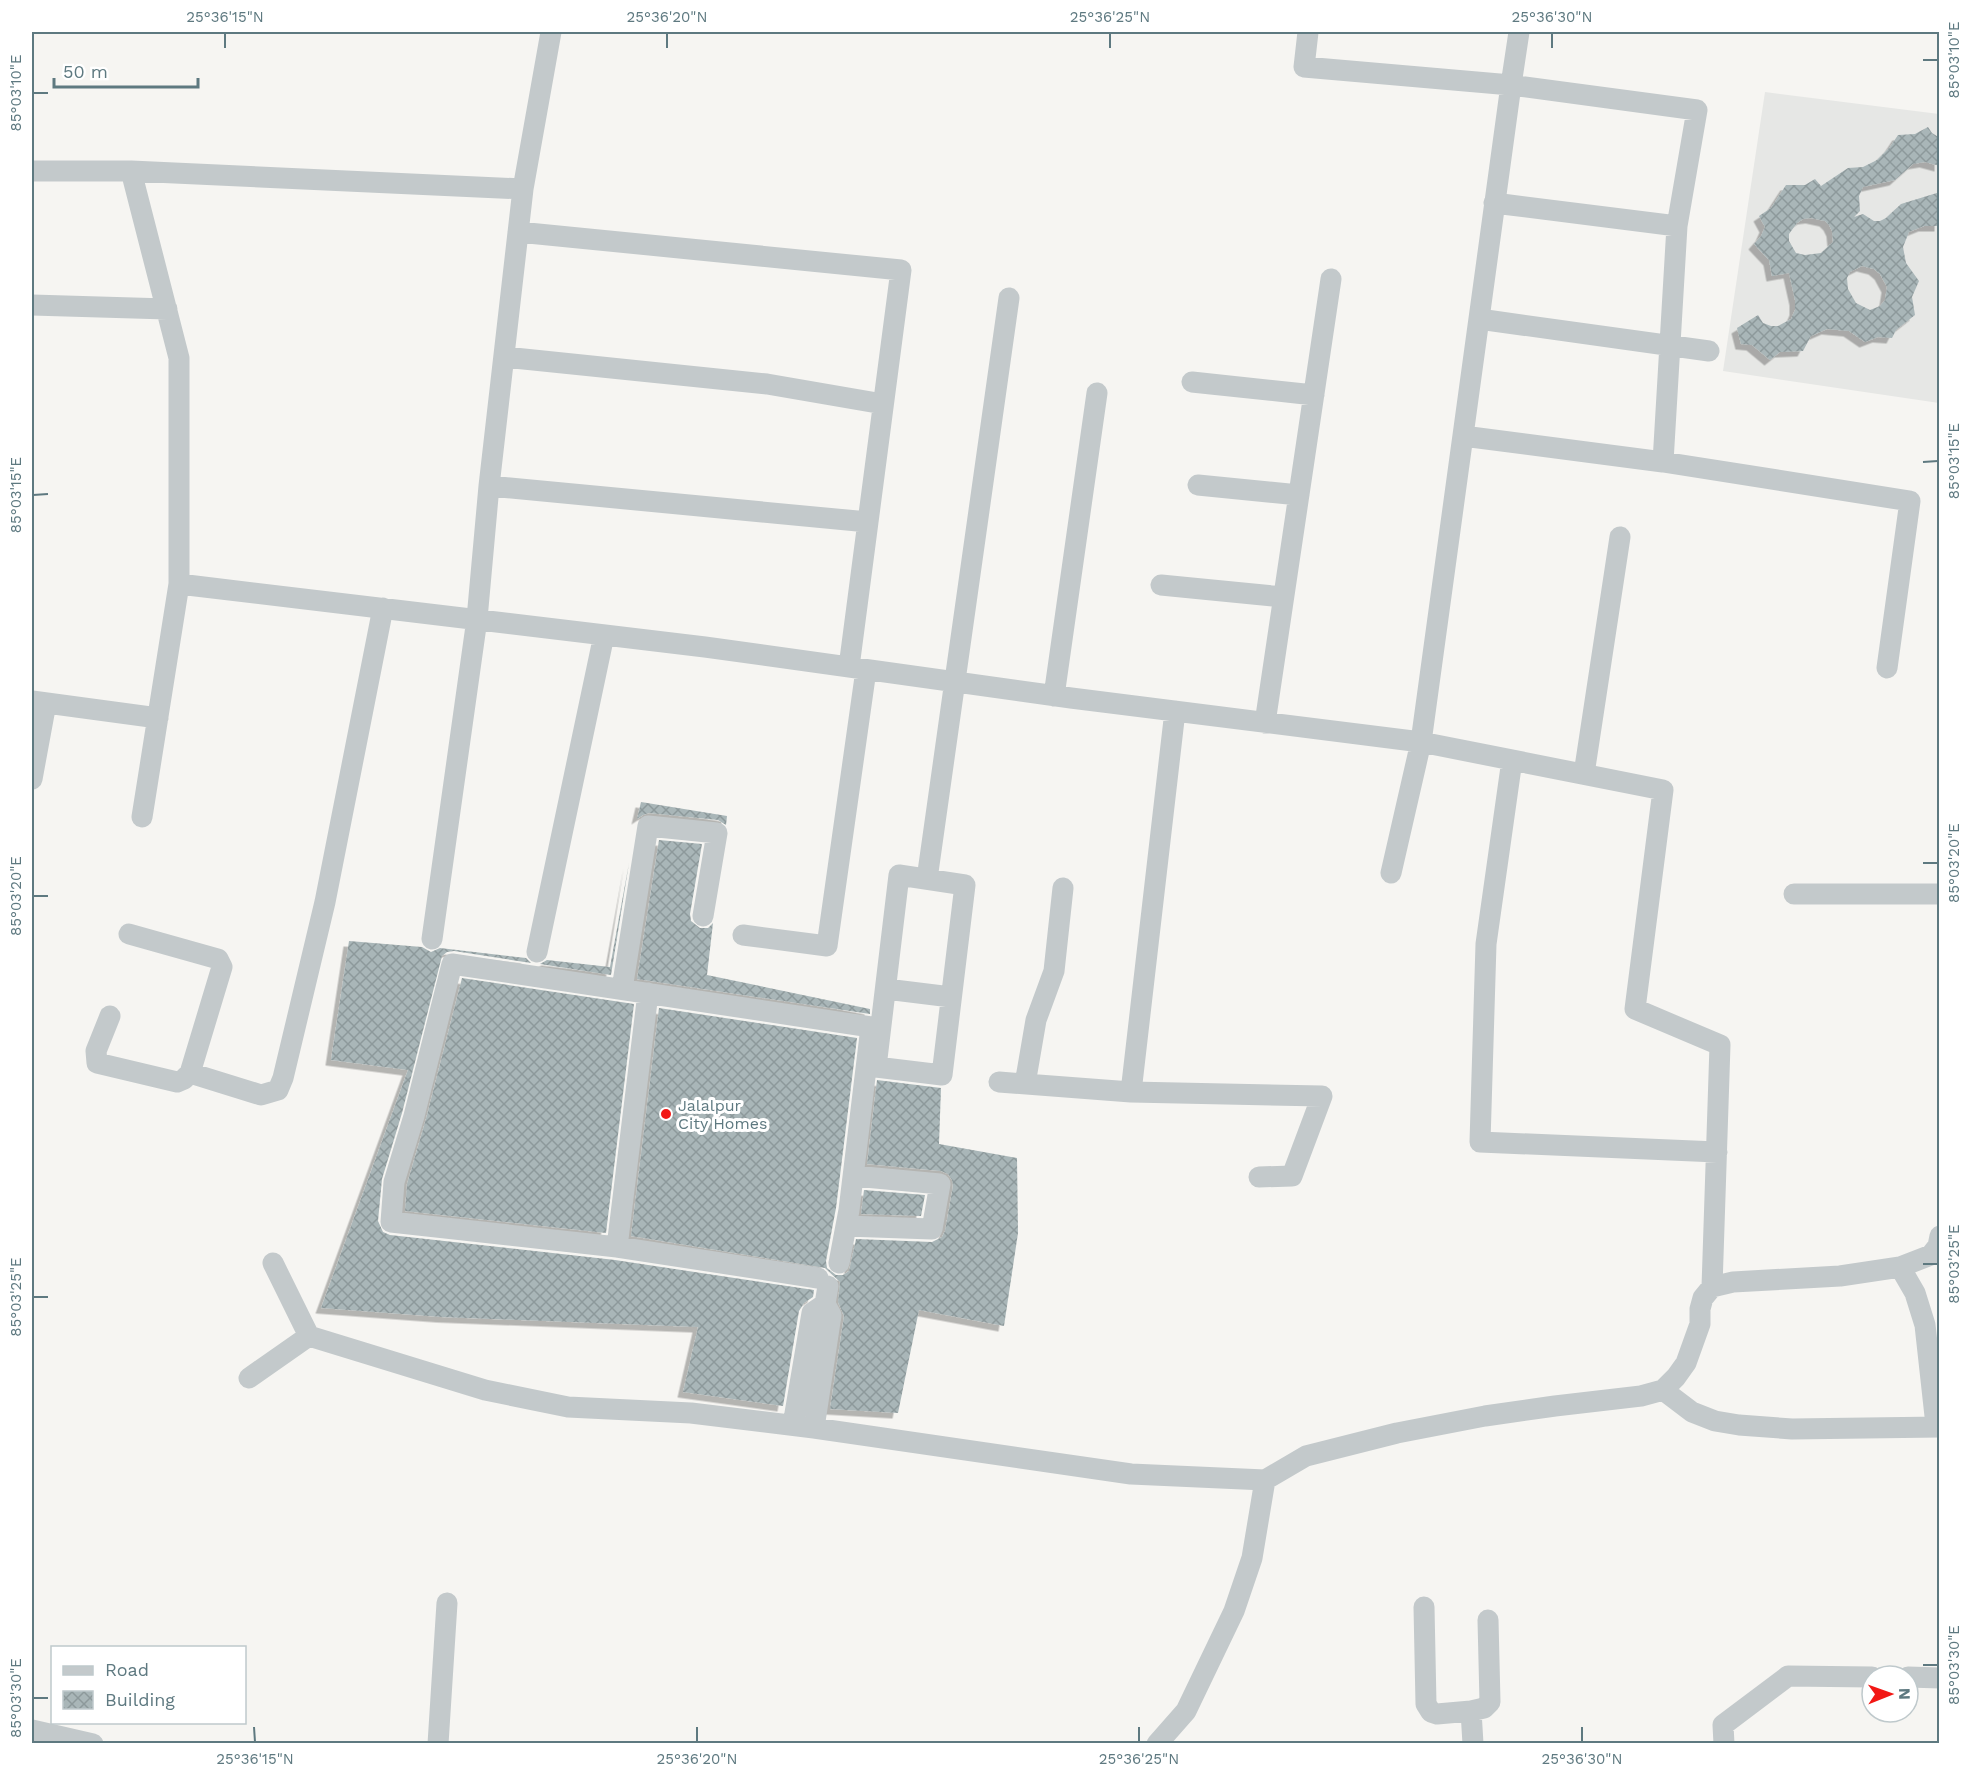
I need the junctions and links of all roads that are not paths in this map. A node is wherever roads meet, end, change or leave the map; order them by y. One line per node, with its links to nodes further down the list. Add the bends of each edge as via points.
1 (551, 32): 7 (street)
2 (1308, 32): 4 (street, via 1304,67)
3 (1519, 32): 4 (street)
4 (1511, 85): 8 (street); 9 (street, via 1697,110)
5 (32, 171): 6 (street)
6 (131, 171): 7 (street); 14 (street)
7 (523, 189): 10 (street)
8 (1494, 203): 9 (street); 15 (street)
9 (1677, 226): 16 (street)
10 (518, 232): 18 (street); 22 (street, via 901,270)
11 (1331, 279): 21 (street)
12 (1009, 298): 38 (street)
13 (32, 305): 14 (street)
14 (167, 309): 30 (street, via 179,358)
15 (1479, 319): 16 (street); 23 (street)
16 (1668, 345): 17 (street); 24 (street)
17 (1709, 351)
18 (504, 357): 22 (street, via 767,384); 26 (street)
19 (1192, 382): 21 (street)
20 (1097, 393): 39 (street)
21 (1314, 395): 27 (street)
22 (883, 404): 28 (street)
23 (1462, 436): 24 (street); 44 (street)
24 (1663, 462): 36 (street, via 1910,501)
25 (1198, 485): 27 (street)
26 (489, 486): 28 (street); 34 (street)
27 (1299, 495): 32 (street)
28 (868, 522): 37 (street)
29 (1620, 537): 46 (street)
30 (179, 584): 33 (street); 42 (street)
31 (1161, 585): 32 (street)
32 (1283, 597): 43 (street)
33 (383, 608): 34 (street); 64 (street, via 325,902 283,1078 278,1090 261,1095)
34 (477, 619): 35 (street); 57 (street)
35 (604, 635): 37 (street); 58 (street)
36 (1887, 668)
37 (858, 669): 38 (street); 56 (street, via 827,946)
38 (956, 682): 39 (street); 50 (street)
39 (1054, 696): 41 (street)
40 (39, 702): 42 (street); 47 (street)
41 (1175, 711): 43 (street); 67 (street)
42 (158, 718): 48 (street)
43 (1265, 723): 44 (street)
44 (1421, 742): 45 (street); 49 (street)
45 (1512, 760): 46 (street); 68 (street, via 1486,944 1480,1142)
46 (1584, 774): 68 (street, via 1663,790 1635,1009 1720,1045)
47 (32, 778)
48 (142, 817)
49 (1390, 873)
50 (927, 879): 60 (street, via 899,875); 62 (street, via 965,885)
51 (1063, 888): 66 (street, via 1054,971 1036,1020)
52 (1794, 894): 53 (street)
53 (1940, 894)
54 (704, 916): 59 (street, via 717,833 648,826)
55 (129, 934): 64 (street, via 218,959 222,967)
56 (743, 935)
57 (432, 939)
58 (537, 952)
59 (622, 989): 61 (street); 73 (street, via 452,964 394,1182 391,1222)
60 (886, 989): 62 (street); 62 (street, via 876,1067 942,1075)
61 (648, 993): 69 (street, via 871,1027); 73 (street)
62 (951, 997)
63 (110, 1016): 64 (street, via 96,1051 98,1063 177,1082)
64 (190, 1073)
65 (999, 1082): 66 (street)
66 (1025, 1084): 67 (street)
67 (1131, 1092): 70 (street, via 1322,1096 1292,1176)
68 (1717, 1152): 76 (street)
69 (854, 1176): 71 (street); 71 (street, via 940,1184 932,1229)
70 (1259, 1177)
71 (846, 1226): 77 (street, via 839,1263 831,1259 818,1269)
72 (1940, 1236): 75 (street, via 1932,1255)
73 (617, 1247): 77 (street)
74 (273, 1263): 78 (street)
75 (1900, 1267): 76 (street); 82 (street, via 1915,1293 1925,1325)
76 (1712, 1287): 80 (street, via 1703,1298 1700,1324 1686,1363)
77 (824, 1290): 81 (street, via 812,1313); 83 (street, via 831,1315)
78 (309, 1336): 79 (street); 81 (street, via 484,1390 568,1407 691,1413)
79 (249, 1378)
80 (1663, 1389): 82 (street, via 1692,1412 1739,1425 1792,1429); 84 (street, via 1641,1396 1485,1416 1397,1433 1306,1456)
81 (793, 1425): 83 (street)
82 (1938, 1426)
83 (814, 1428): 84 (street, via 1131,1474)
84 (1265, 1480): 95 (street, via 1252,1558 1234,1611 1186,1711)
85 (447, 1603): 94 (street)
86 (1424, 1607): 91 (street, via 1426,1704 1437,1714)
87 (1488, 1620): 91 (street, via 1490,1702)
88 (1860, 1677): 97 (street, via 1788,1676 1723,1725)
89 (1920, 1677): 90 (street)
90 (1940, 1678)
91 (1472, 1712): 96 (street)
92 (32, 1730): 93 (street)
93 (93, 1743)
94 (438, 1743)
95 (1157, 1743)
96 (1473, 1743)
97 (1724, 1743)

